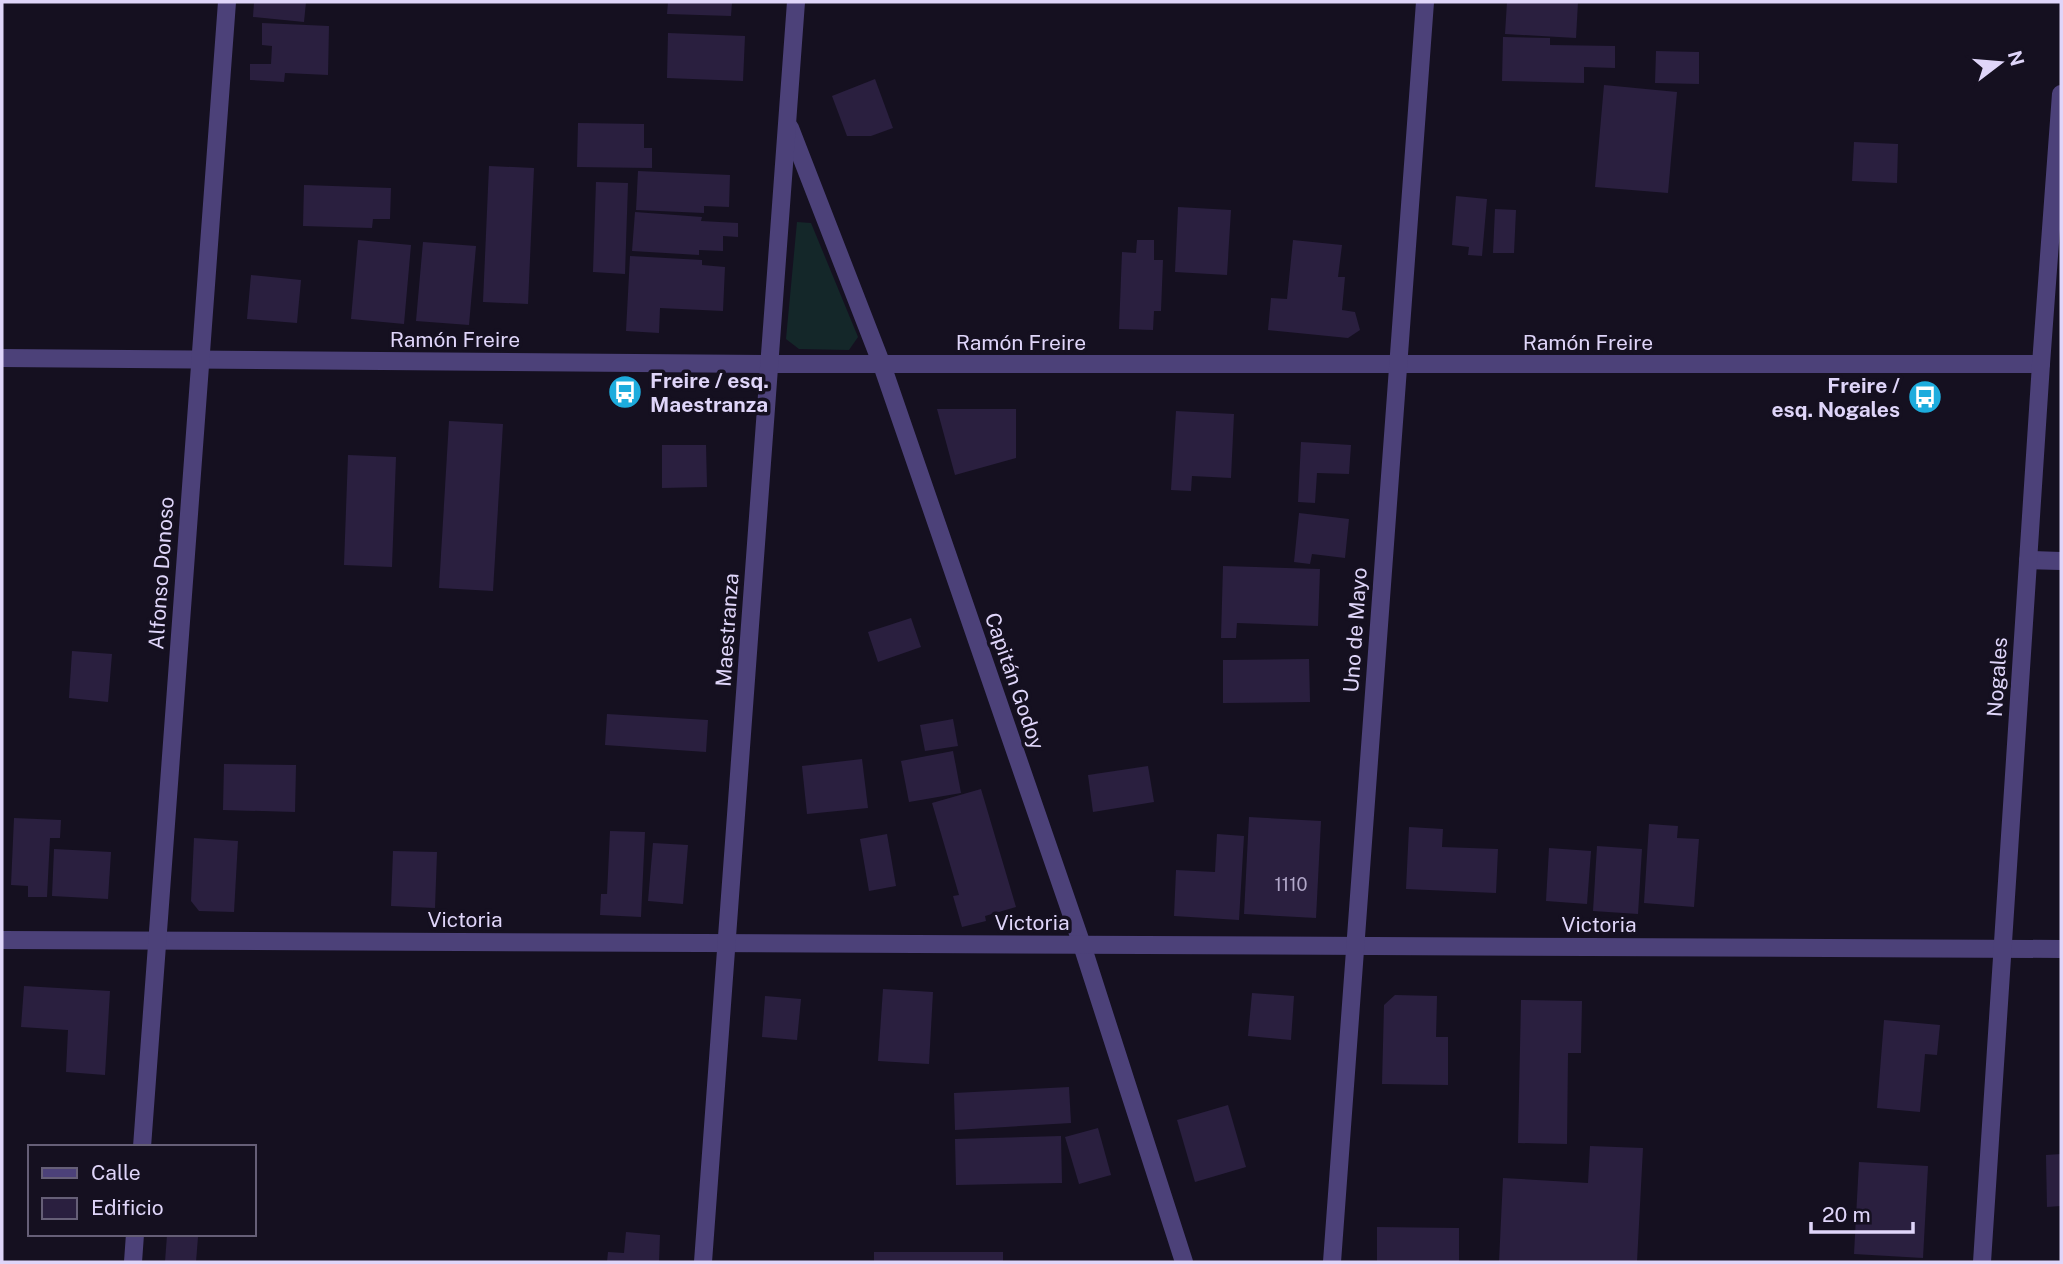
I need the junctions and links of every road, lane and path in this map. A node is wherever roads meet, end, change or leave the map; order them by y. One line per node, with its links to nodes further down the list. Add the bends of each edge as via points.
1 (227, 2): 8 (street, Alfonso Donoso)
2 (796, 2): 5 (street, Maestranza)
3 (1424, 2): 10 (street, Uno de Mayo)
4 (2061, 94): 6 (street, Nogales)
5 (788, 121): 9 (street, Maestranza); 12 (street, Capitán Godoy)
6 (2054, 293): 11 (street, Nogales)
7 (2, 358): 8 (street, Ramón Freire)
8 (199, 360): 9 (street, Ramón Freire); 16 (street, Alfonso Donoso)
9 (769, 364): 12 (street, Ramón Freire); 17 (street, Maestranza)
10 (1398, 364): 11 (street, Ramón Freire); 12 (street, Ramón Freire); 19 (street, Uno de Mayo)
11 (2041, 364): 13 (street, Nogales)
12 (882, 365): 18 (street, Capitán Godoy)
13 (2028, 560): 14 (street); 20 (street, Nogales)
14 (2061, 561)
15 (2, 940): 16 (street, Victoria)
16 (156, 940): 17 (street, Victoria); 22 (street, Alfonso Donoso)
17 (726, 943): 18 (street, Victoria); 25 (street, Maestranza)
18 (1082, 944): 19 (street, Victoria); 26 (street, Capitán Godoy)
19 (1355, 945): 20 (street, Victoria); 27 (street, Uno de Mayo)
20 (2002, 948): 21 (street, Victoria); 28 (street, Nogales)
21 (2061, 948)
22 (142, 1145)
23 (135, 1236): 24 (street)
24 (133, 1262)
25 (703, 1262)
26 (1184, 1262)
27 (1332, 1262)
28 (1982, 1262)

